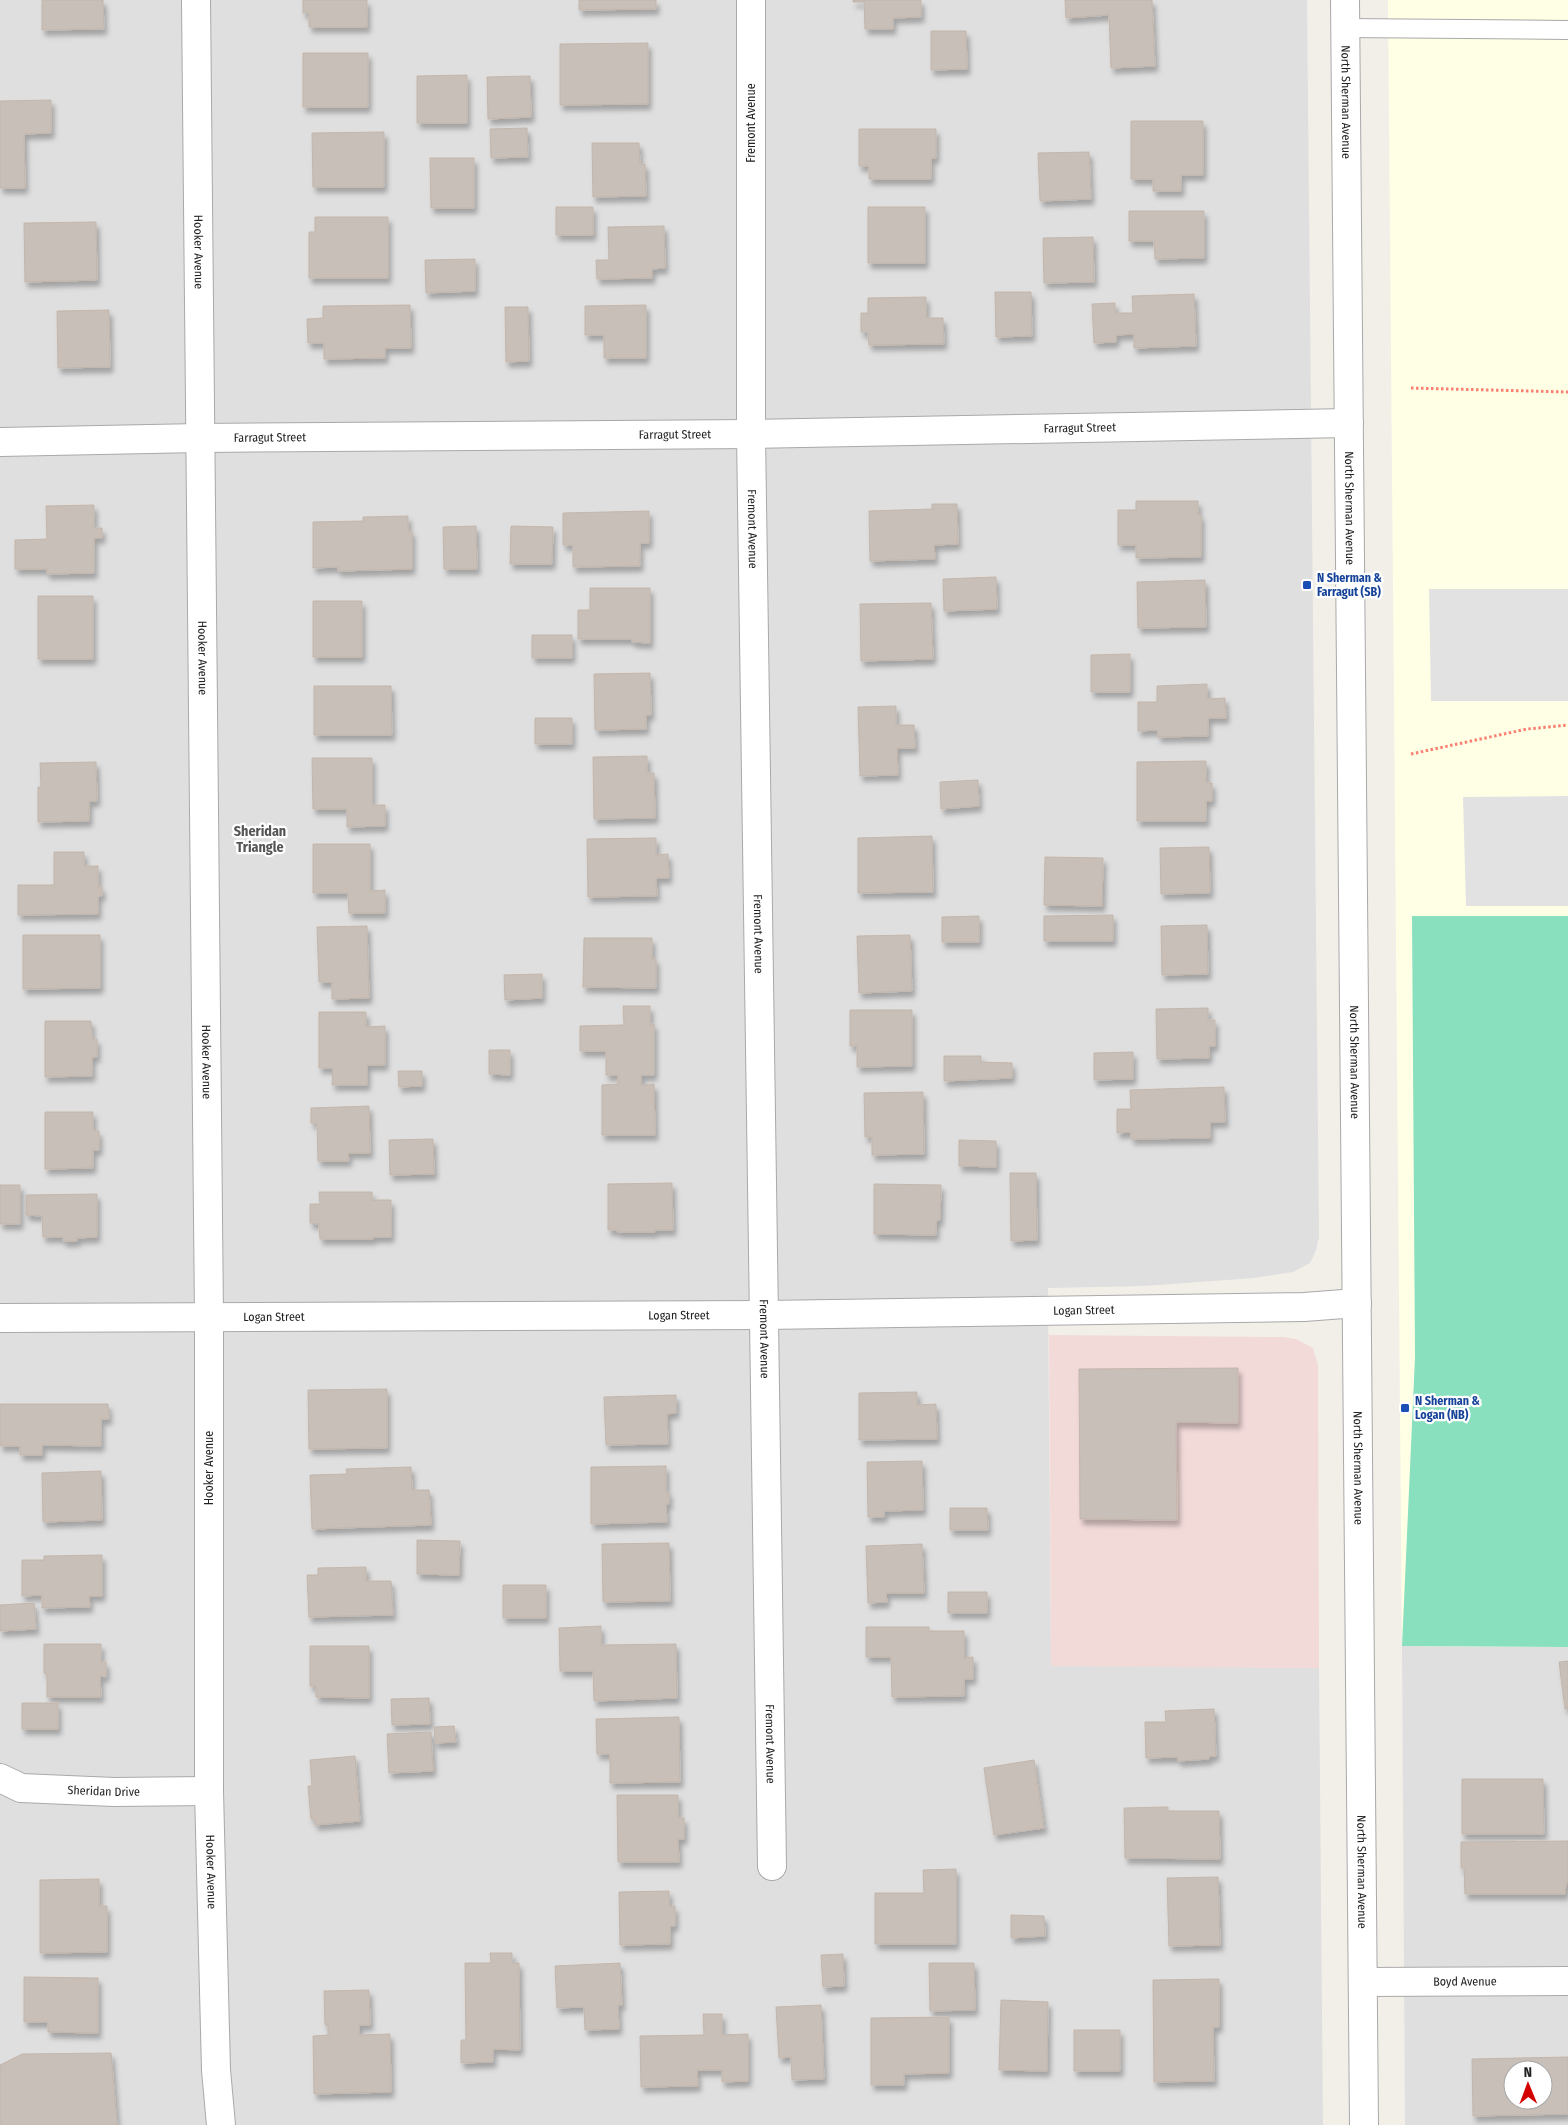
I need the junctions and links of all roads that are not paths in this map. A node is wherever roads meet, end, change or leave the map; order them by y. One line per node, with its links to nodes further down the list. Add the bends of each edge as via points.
1 (196, 0): 8 (street, Hooker Avenue)
2 (751, 0): 7 (street, Fremont Avenue)
3 (1345, 0): 4 (street, North Sherman Avenue)
4 (1345, 28): 5 (lane); 6 (street, North Sherman Avenue)
5 (1568, 30)
6 (1349, 422): 7 (street, Farragut Street); 10 (street, North Sherman Avenue)
7 (751, 434): 8 (street, Farragut Street); 11 (street, Fremont Avenue)
8 (200, 438): 9 (street, Farragut Street); 12 (street, Hooker Avenue)
9 (0, 442)
10 (1357, 1303): 11 (street, Logan Street, via 1304,1307); 18 (street, North Sherman Avenue)
11 (765, 1315): 12 (street, Logan Street); 16 (street, Fremont Avenue)
12 (209, 1317): 13 (street, Logan Street); 15 (street, Hooker Avenue)
13 (0, 1318)
14 (0, 1778): 15 (street, Sheridan Drive, via 21,1788 114,1792)
15 (209, 1791): 19 (street, Hooker Avenue)
16 (772, 1866)
17 (1568, 1981): 18 (street, Boyd Avenue)
18 (1363, 1982): 20 (street, North Sherman Avenue)
19 (220, 2125)
20 (1364, 2125)

